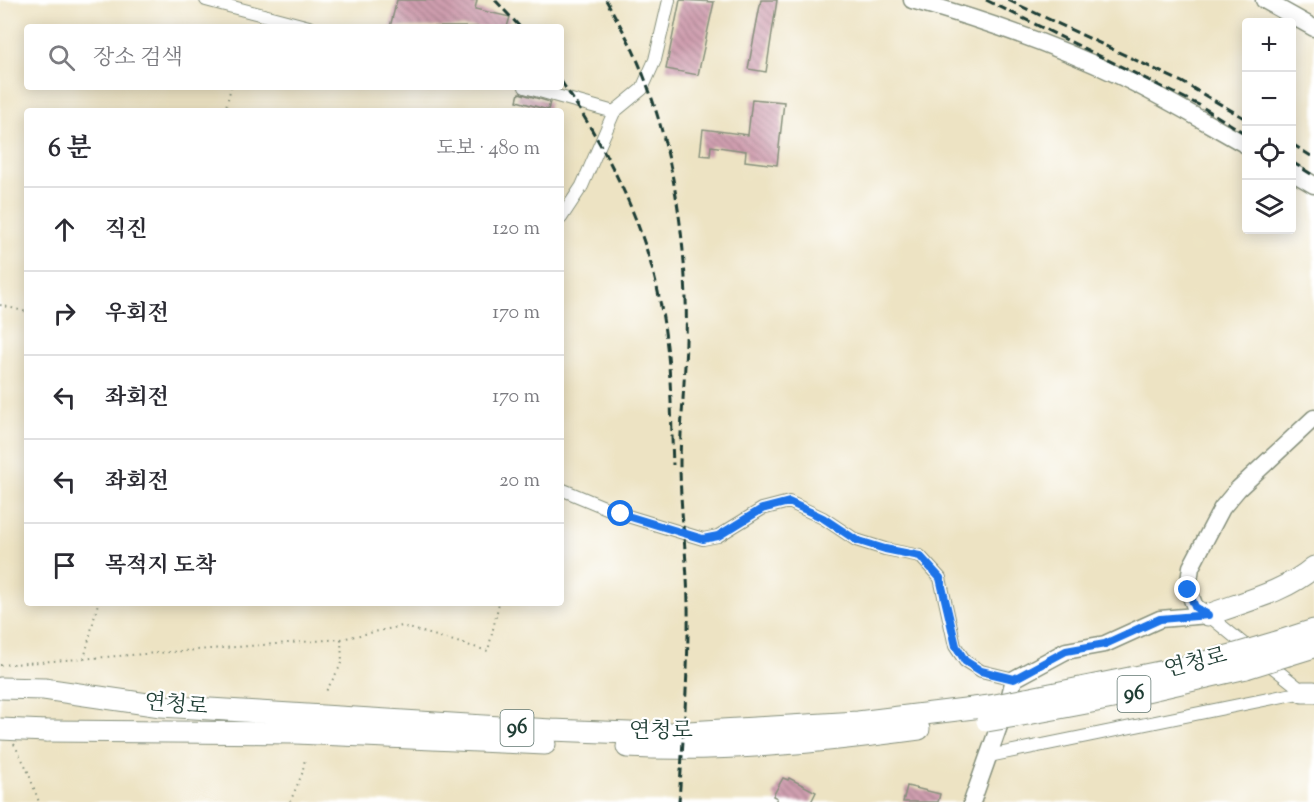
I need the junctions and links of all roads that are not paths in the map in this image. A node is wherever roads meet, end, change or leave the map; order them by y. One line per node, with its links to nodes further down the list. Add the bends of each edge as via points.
1 (206, 0): 5 (street)
2 (669, 0): 8 (street, via 655,60 642,89)
3 (912, 0): 9 (street, via 1039,40 1133,83)
4 (1264, 0): 6 (street)
5 (298, 24)
6 (1314, 28)
7 (536, 90): 8 (street)
8 (614, 112): 12 (street, via 582,186)
9 (1242, 143)
10 (1296, 174): 11 (street)
11 (1314, 185)
12 (564, 213)
13 (1314, 418): 16 (street, via 1238,489 1216,518 1191,567 1188,590 1195,607)
14 (564, 490): 20 (street, via 621,514 703,539 718,536 762,509 789,502 856,540 920,556 940,578 956,646 965,661 981,671)
15 (1314, 567): 16 (highway, via 1277,589)
16 (1208, 615): 20 (street, via 1160,619 1105,644 1066,651); 23 (street)
17 (1314, 630): 19 (highway, 연청로 / 96)
18 (1314, 647): 19 (highway, 연청로 / 96)
19 (1284, 648): 25 (highway, 연청로 / 96, bridge, via 1241,661 1168,671)
20 (1014, 679): 28 (street)
21 (0, 682): 27 (highway)
22 (0, 688): 27 (highway, 연청로 / 96)
23 (1310, 694): 28 (street)
24 (0, 700): 27 (highway)
25 (988, 713): 27 (highway, 연청로 / 96, via 655,734 161,706); 27 (highway, 연청로 / 96, via 860,737 657,748)
26 (0, 717): 27 (highway)
27 (28, 722)
28 (989, 756): 29 (street)
29 (972, 802)

